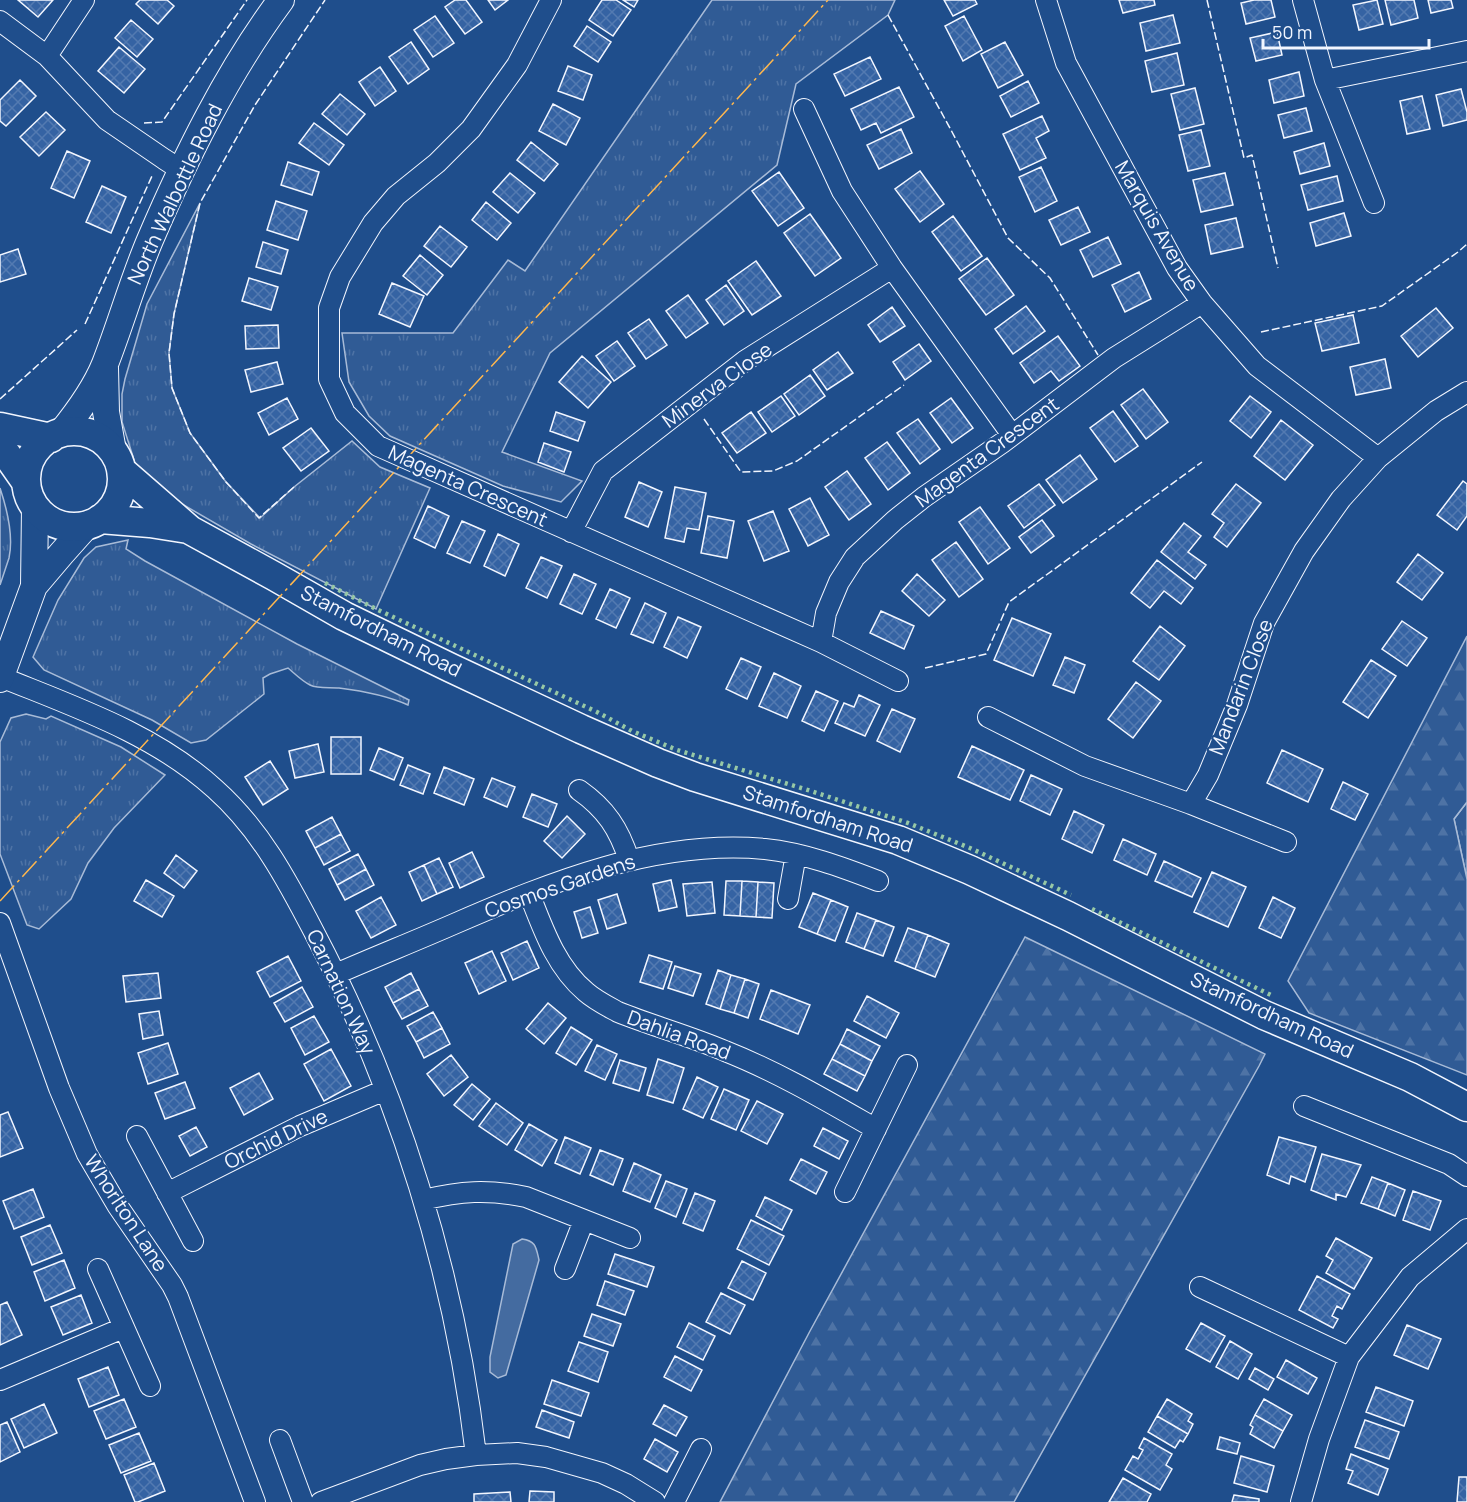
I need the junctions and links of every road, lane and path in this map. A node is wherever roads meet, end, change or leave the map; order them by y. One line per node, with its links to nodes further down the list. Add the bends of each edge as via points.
1 (84, 0): 8 (street)
2 (281, 0): 11 (street, North Walbottle Road, via 234,71)
3 (551, 0): 26 (street, Magenta Crescent, via 517,65 471,129 396,196 373,223 340,277 329,308 329,379 345,413 378,446)
4 (1046, 0): 14 (street, Marquis Avenue, via 1066,63 1177,268)
5 (1303, 0): 9 (street)
6 (0, 21): 8 (street)
7 (1467, 51): 9 (street)
8 (47, 56): 11 (street, via 107,120)
9 (1325, 80): 12 (street)
10 (804, 109): 13 (street, via 842,191)
11 (181, 170): 15 (street, North Walbottle Road, via 138,269)
12 (1374, 203)
13 (892, 268): 19 (street); 26 (street, Minerva Close, via 746,360 603,471)
14 (1202, 303): 19 (street, Magenta Crescent, via 1114,358); 21 (street, Marquis Avenue, via 1257,366)
15 (105, 365): 18 (street, North Walbottle Road, via 86,398); 22 (street, North Walbottle Road, via 105,408)
16 (1467, 392): 21 (street, Mandarin Close, via 1436,411)
17 (0, 428): 18 (main road)
18 (56, 435): 22 (main road, via 92,435 104,441); 23 (main road, via 41,444 32,456 27,469)
19 (1012, 435): 28 (street, Magenta Crescent, via 924,497 855,557 826,613)
20 (0, 445): 23 (main road)
21 (1378, 458): 33 (street, Mandarin Close, via 1341,499 1263,623 1237,705 1208,775)
22 (117, 460): 24 (main road, via 122,483 118,497 111,509); 25 (main road, Stamfordham Road)
23 (31, 495): 24 (main road, via 45,518 58,524 72,527); 27 (street)
24 (93, 522): 25 (main road, Stamfordham Road, via 150,523); 27 (street)
25 (190, 530): 45 (main road, Stamfordham Road, via 344,616 610,742 695,777 933,854 1068,916 1264,1015 1410,1077)
26 (571, 532): 28 (street, Magenta Crescent)
27 (34, 586): 29 (street)
28 (821, 642): 30 (street, Magenta Crescent)
29 (0, 678): 41 (street, Carnation Way, via 133,733 215,789 251,827 278,865)
30 (898, 681)
31 (988, 717): 33 (street, via 1085,766)
32 (579, 790): 36 (street, via 609,818)
33 (1191, 804): 34 (street)
34 (1286, 842)
35 (795, 854): 36 (street, Cosmos Gardens, via 766,849 700,849); 37 (street, Cosmos Gardens); 39 (street)
36 (629, 860): 38 (street, Cosmos Gardens)
37 (878, 881)
38 (529, 893): 41 (street, Cosmos Gardens); 46 (street, Dahlia Road, via 555,954 576,982 601,1003 755,1064)
39 (788, 899)
40 (0, 923): 66 (street, Whorlton Lane, via 84,1147 94,1169 178,1297)
41 (336, 974): 43 (street, Carnation Way)
42 (907, 1065): 46 (street)
43 (386, 1090): 50 (street, Orchid Drive, via 300,1126); 51 (street, Carnation Way)
44 (1304, 1106): 48 (street, via 1449,1164)
45 (1467, 1107)
46 (876, 1129): 49 (street)
47 (137, 1136): 50 (street)
48 (1467, 1176)
49 (844, 1192)
50 (167, 1193): 55 (street)
51 (423, 1200): 52 (street, via 476,1191 512,1194); 65 (street, Carnation Way, via 455,1324)
52 (584, 1220): 54 (street); 57 (street)
53 (1467, 1229): 60 (street, via 1410,1277)
54 (630, 1238)
55 (193, 1241)
56 (98, 1269): 59 (street)
57 (565, 1269)
58 (1200, 1287): 60 (street)
59 (123, 1328): 61 (street); 62 (street)
60 (1349, 1357): 71 (street, via 1319,1438)
61 (0, 1380)
62 (150, 1386)
63 (280, 1440): 67 (street)
64 (701, 1449): 70 (street)
65 (476, 1455): 68 (street, via 420,1465); 69 (street, via 517,1453 556,1459 602,1473)
66 (255, 1502)
67 (303, 1502)
68 (321, 1502)
69 (654, 1502)
70 (674, 1502)
71 (1301, 1502)

